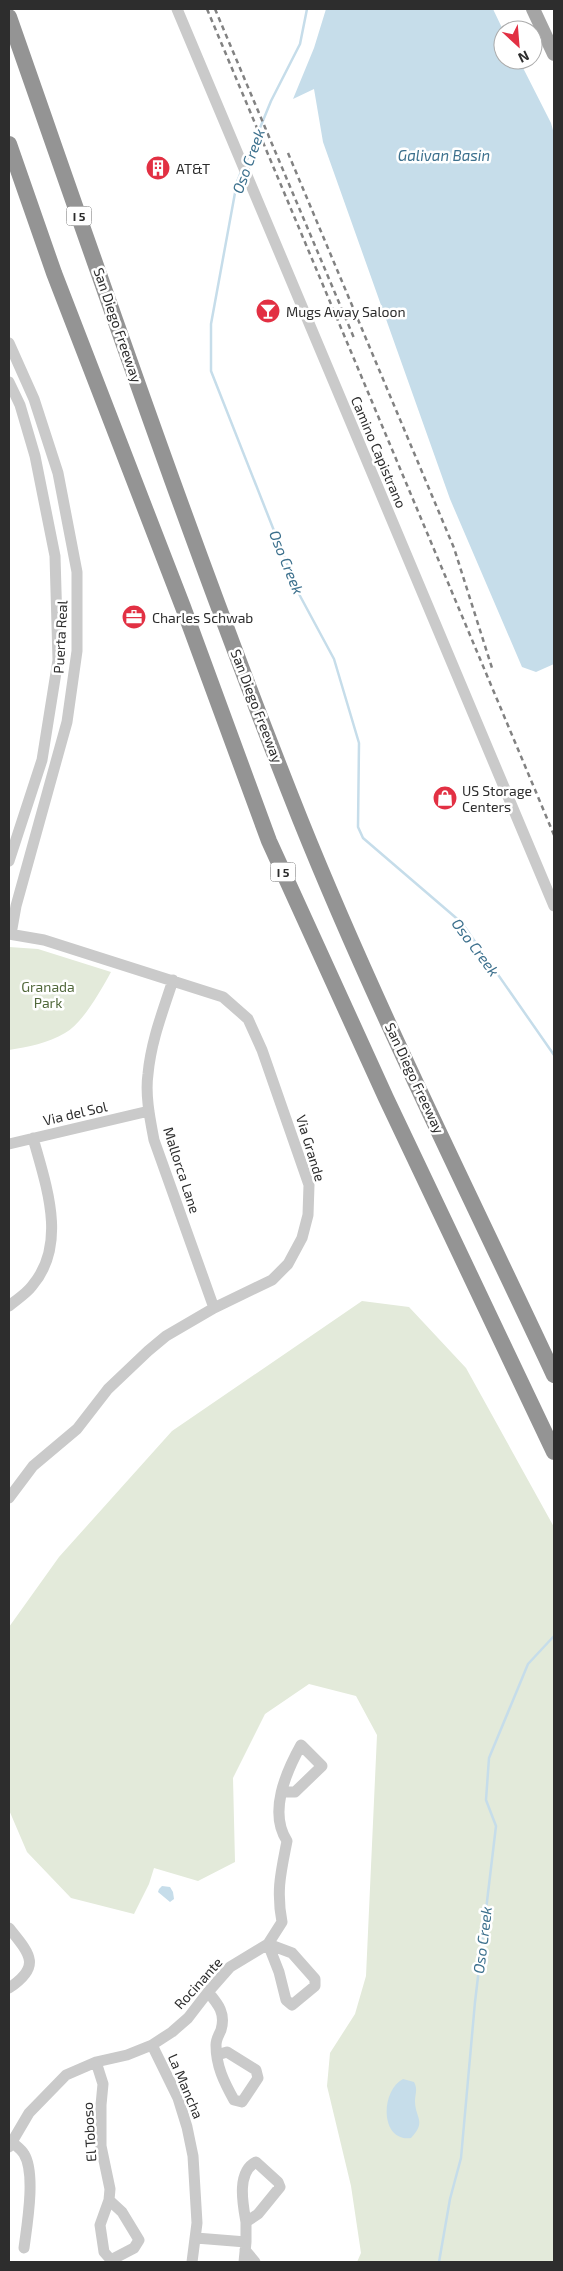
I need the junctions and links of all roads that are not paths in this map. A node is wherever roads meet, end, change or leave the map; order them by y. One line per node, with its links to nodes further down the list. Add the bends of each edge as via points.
1 (177, 9): 13 (street, Camino Capistrano)
2 (533, 9): 4 (main road)
3 (9, 17): 21 (highway, San Diego Freeway / I 5, via 215,598 301,820 378,1001)
4 (554, 54)
5 (9, 144): 7 (highway, I 5)
6 (9, 170): 7 (highway)
7 (54, 273): 22 (highway, I 5, via 269,841)
8 (9, 343): 10 (street, Puerta Real)
9 (9, 382): 11 (street, Puerta Real)
10 (34, 399): 11 (street); 14 (street, Puerta Real, via 58,473 77,572 77,651 67,722)
11 (14, 407): 12 (street, Puerta Real, via 35,456 56,556 58,660 42,760)
12 (9, 861)
13 (554, 906)
14 (10, 934): 15 (street, Via Grande, via 44,940)
15 (173, 980): 16 (street, Mallorca Lane, via 153,1040 147,1076); 20 (street, Via Grande, via 224,997 248,1019 309,1185 308,1215 302,1238 288,1264 272,1280)
16 (149, 1111): 17 (street, Via del Sol); 20 (street, Mallorca Lane, via 154,1140)
17 (33, 1138): 18 (street, Via del Sol); 19 (street, via 52,1216 51,1238 47,1262 32,1286)
18 (9, 1144)
19 (9, 1306)
20 (214, 1308): 23 (street, Via Grande, via 166,1336 148,1351 108,1389 77,1429 33,1466)
21 (554, 1375)
22 (554, 1452)
23 (9, 1498)
24 (282, 1792): 26 (street, via 281,1832 287,1841 278,1882 282,1922)
25 (9, 1928): 27 (street, via 31,1960 26,1975)
26 (268, 1944): 26 (street, via 292,1953 315,1979 315,1986 292,2004 286,2000); 28 (street, Rocinante, via 230,1968)
27 (9, 1988)
28 (208, 1992): 29 (street, Rocinante, via 188,2018); 30 (street, via 220,2007 224,2019 216,2042)
29 (152, 2046): 31 (street, La Mancha); 35 (street, La Mancha, via 178,2098 188,2127 196,2184)
30 (217, 2055)
31 (96, 2062): 32 (street, La Mancha, via 66,2075 47,2092 29,2113); 33 (street, El Toboso, via 103,2084 101,2146 110,2189)
32 (10, 2145): 37 (street, via 24,2154 30,2181)
33 (109, 2200): 33 (street, El Toboso, via 122,2212 139,2240 134,2248 111,2260 104,2252 100,2225)
34 (246, 2222): 34 (street, via 258,2214 280,2187 256,2162 251,2164 241,2194); 36 (street)
35 (196, 2238): 36 (street); 38 (street, La Mancha)
36 (245, 2246): 39 (street); 40 (street)
37 (24, 2248)
38 (192, 2262)
39 (244, 2262)
40 (255, 2262)

